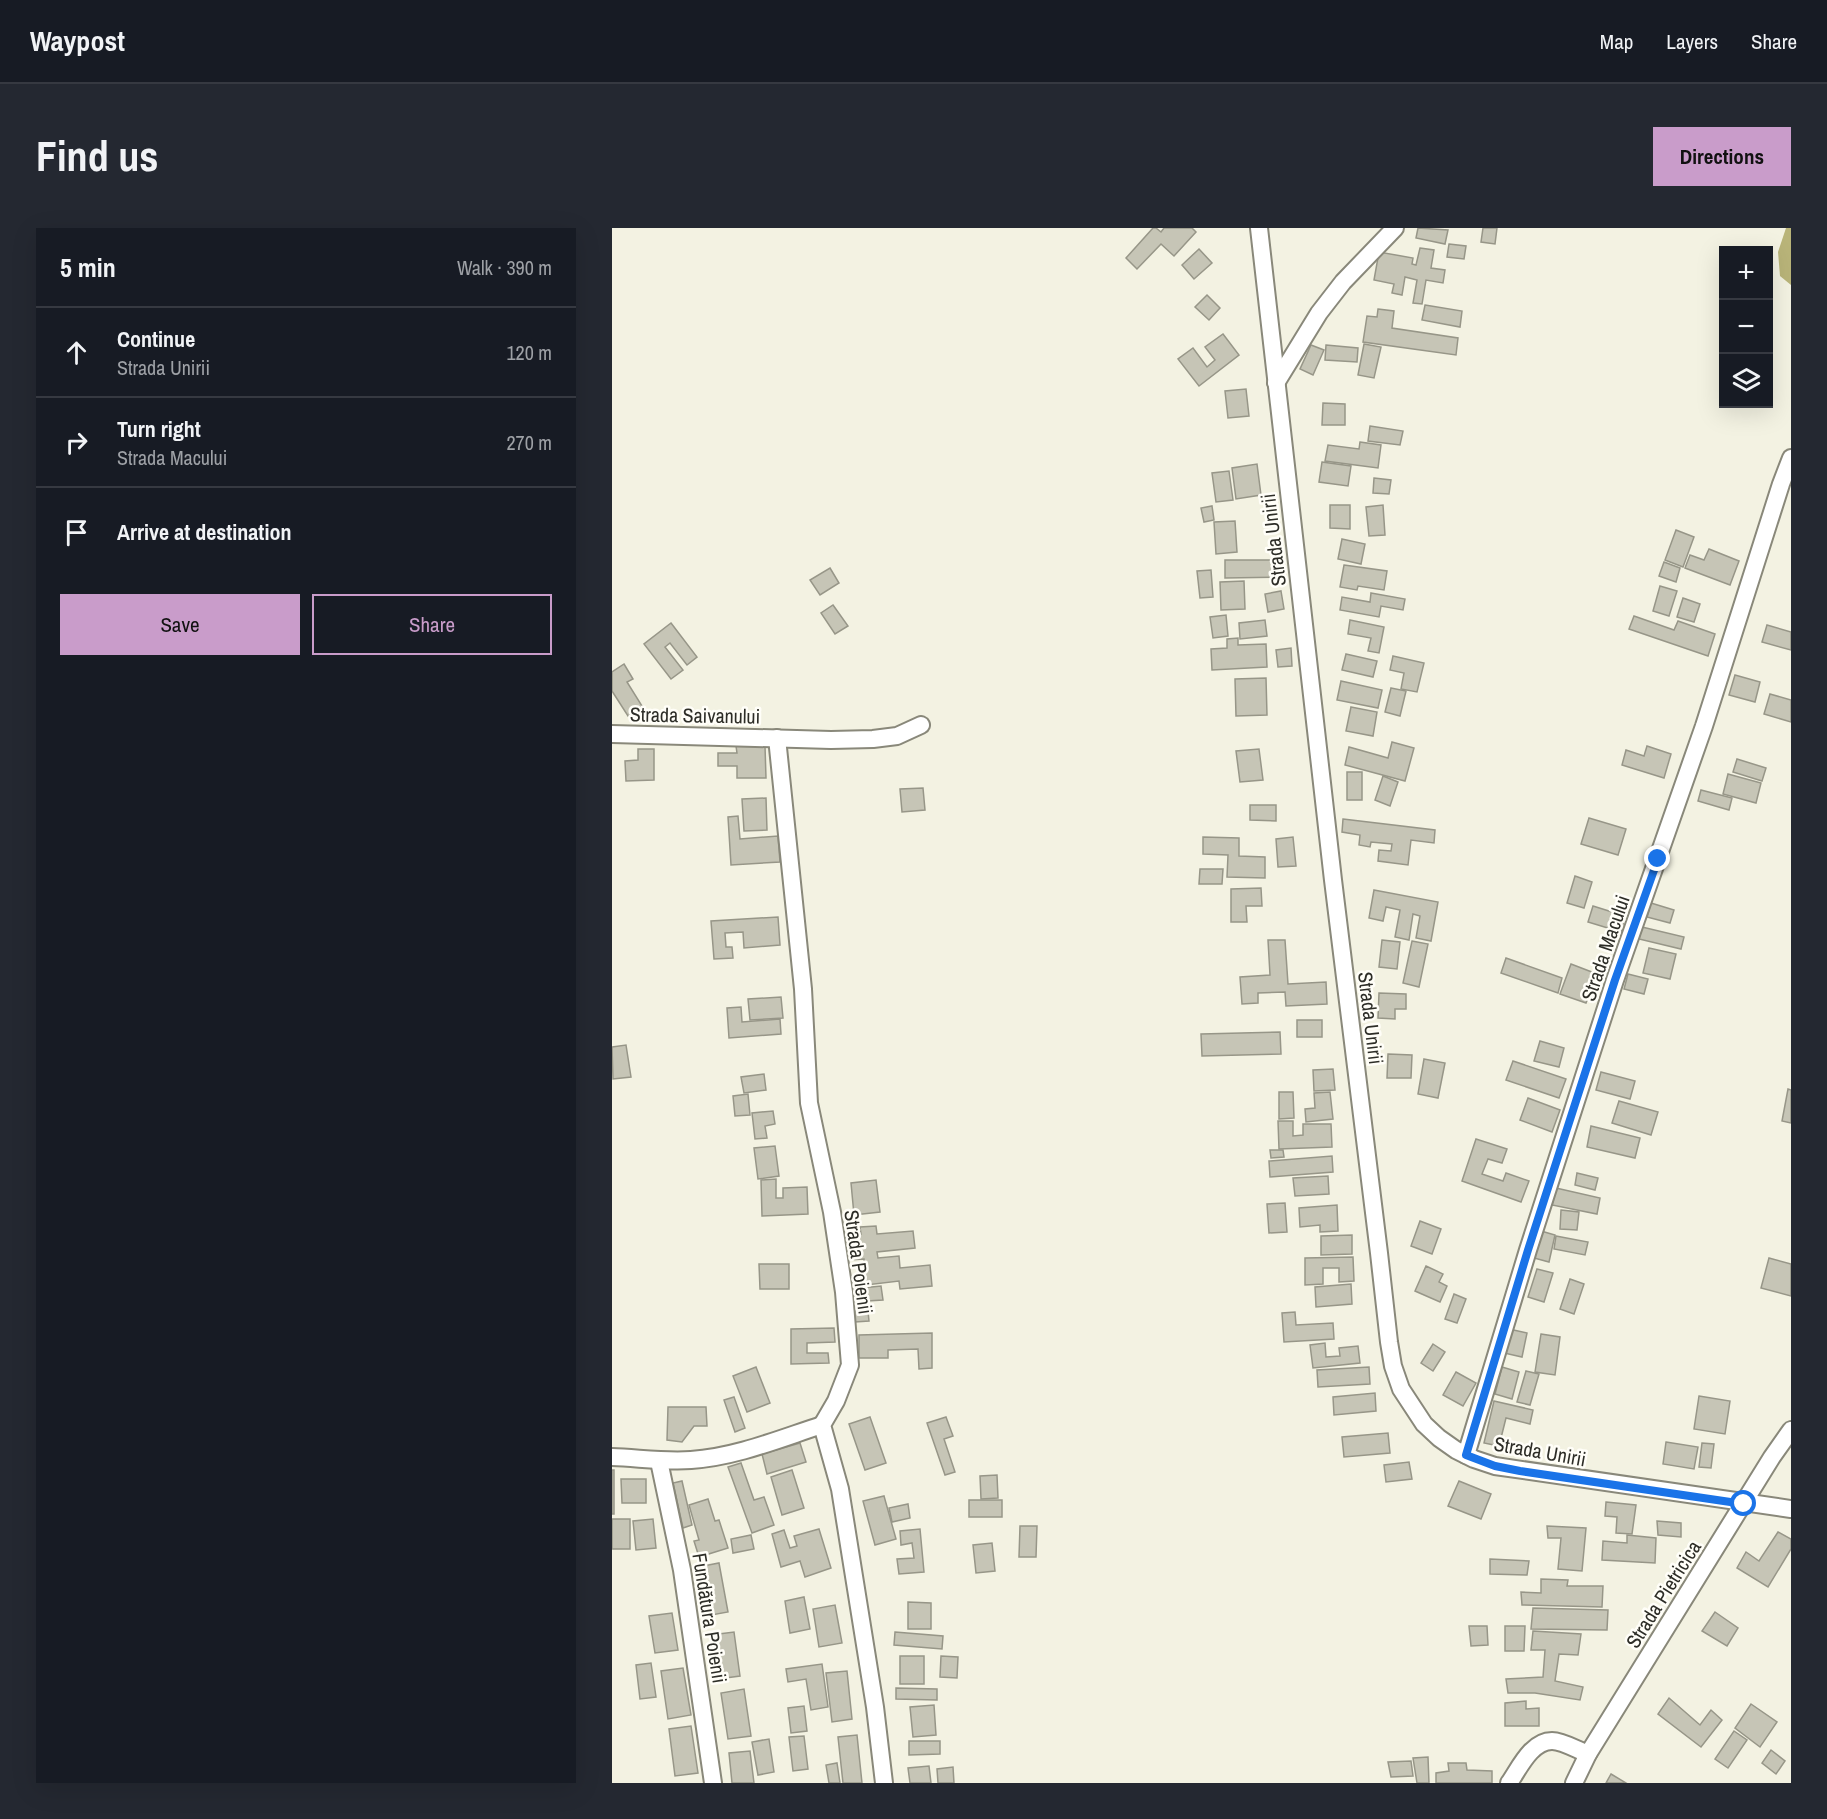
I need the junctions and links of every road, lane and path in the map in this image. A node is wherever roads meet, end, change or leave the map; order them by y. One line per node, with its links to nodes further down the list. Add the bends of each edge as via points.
1 (1259, 228): 3 (street, Strada Unirii)
2 (1395, 228): 3 (street, via 1319,313)
3 (1276, 383): 10 (street, Strada Unirii, via 1390,1350 1401,1389 1424,1424)
4 (1791, 458): 10 (street, Strada Macului, via 1612,991)
5 (921, 725): 7 (street, Strada Saivanului, via 897,736 873,739)
6 (612, 734): 7 (street, Strada Saivanului)
7 (777, 738): 8 (street, Strada Poienii, via 803,989 809,1103 832,1212 850,1365)
8 (822, 1425): 12 (street, via 732,1454); 17 (street, via 840,1489)
9 (1791, 1430): 13 (street, Strada Pietricica)
10 (1466, 1455): 13 (street, Strada Unirii, via 1520,1471)
11 (612, 1457): 12 (street)
12 (659, 1461): 16 (street, Fundătura Poienii, via 682,1570)
13 (1744, 1504): 14 (street, Strada Unirii); 15 (street, Strada Pietricica)
14 (1791, 1509)
15 (1588, 1754): 18 (street, via 1560,1743 1542,1743); 19 (street, Strada Pietricica)
16 (713, 1783)
17 (884, 1783)
18 (1509, 1783)
19 (1574, 1783)

